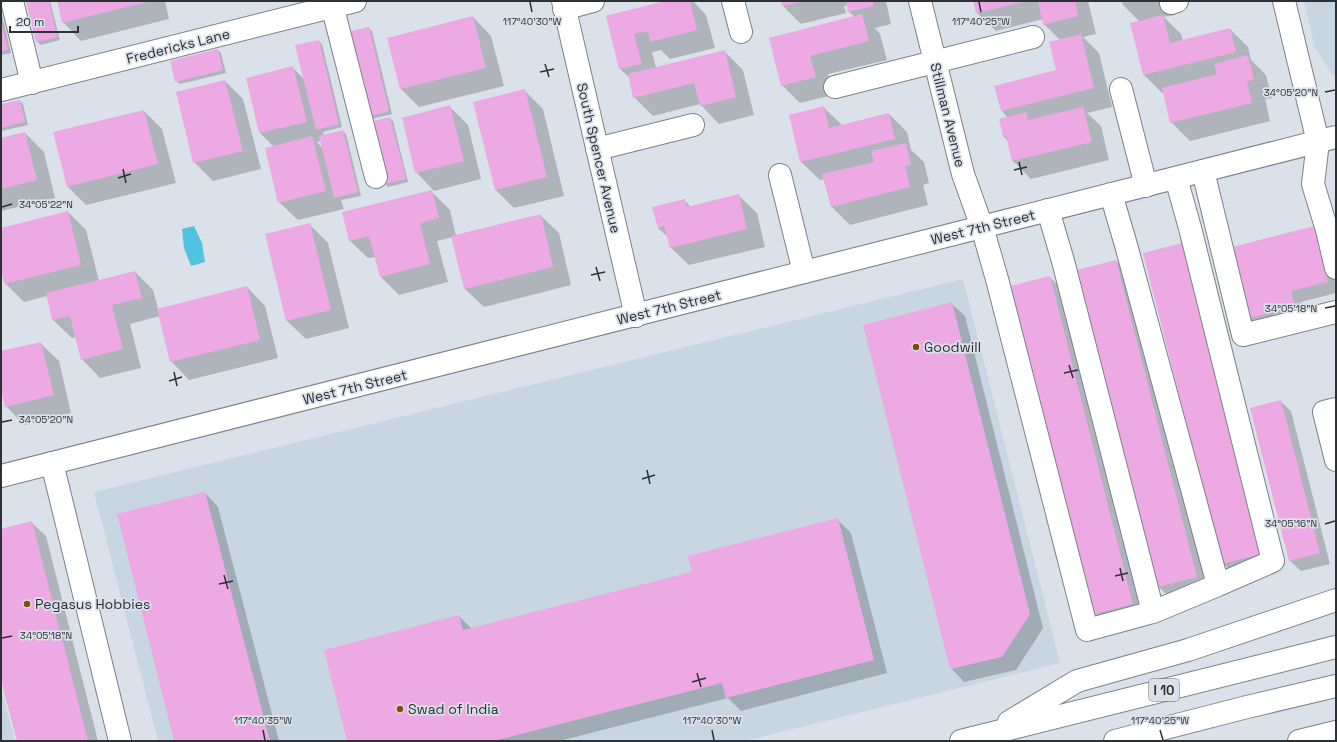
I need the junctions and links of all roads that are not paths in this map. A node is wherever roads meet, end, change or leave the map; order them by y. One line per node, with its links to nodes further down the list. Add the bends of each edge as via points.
1 (12, 1): 12 (main road)
2 (355, 1): 7 (main road, Fredericks Lane)
3 (593, 1): 8 (main road)
4 (733, 1): 9 (main road)
5 (920, 1): 11 (main road, Stillman Avenue)
6 (1284, 1): 17 (main road)
7 (332, 4): 12 (main road, Fredericks Lane); 21 (main road)
8 (564, 5): 18 (main road, South Spencer Avenue)
9 (741, 32)
10 (1033, 38): 11 (main road)
11 (935, 62): 13 (main road); 26 (main road, Stillman Avenue, via 963,174)
12 (32, 83): 15 (main road, Fredericks Lane)
13 (835, 87)
14 (1122, 89): 23 (main road)
15 (1, 90)
16 (693, 125): 18 (main road)
17 (1327, 140): 19 (main road, West 7th Street); 27 (main road, via 1313,184)
18 (597, 149): 30 (main road, South Spencer Avenue)
19 (1203, 171): 22 (main road, West 7th Street); 29 (main road, via 1243,335)
20 (780, 175): 28 (main road)
21 (376, 177)
22 (1176, 178): 23 (main road, West 7th Street); 35 (main road, via 1273,561)
23 (1146, 186): 24 (main road, West 7th Street)
24 (1111, 194): 25 (main road, West 7th Street); 35 (main road)
25 (1048, 210): 26 (main road, West 7th Street); 37 (main road)
26 (982, 227): 28 (main road, West 7th Street); 37 (main road, Stillman Avenue, via 1087,630)
27 (1336, 268)
28 (804, 272): 30 (main road, West 7th Street)
29 (1336, 312)
30 (636, 316): 33 (main road, West 7th Street)
31 (1336, 409): 32 (main road, via 1324,412)
32 (1336, 460)
33 (52, 463): 34 (main road, West 7th Street); 44 (main road)
34 (1, 476)
35 (1218, 585): 37 (main road)
36 (1336, 600): 43 (main road, via 1188,650 1077,681)
37 (1153, 612)
38 (1336, 647): 43 (main road, I 10)
39 (1336, 672): 41 (main road)
40 (1336, 686): 41 (main road)
41 (1247, 707): 46 (main road)
42 (1336, 732): 47 (main road)
43 (991, 733): 45 (main road, I 10)
44 (120, 741)
45 (960, 741)
46 (1115, 741)
47 (1299, 741)

